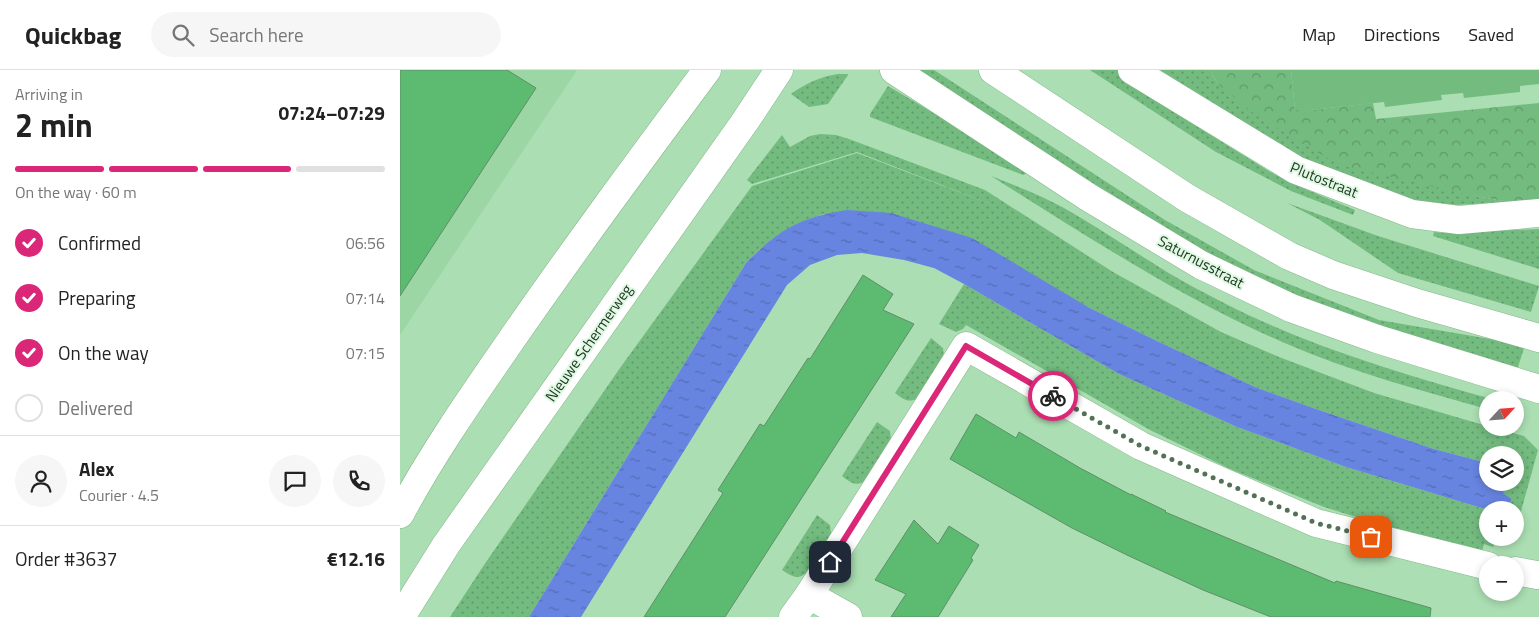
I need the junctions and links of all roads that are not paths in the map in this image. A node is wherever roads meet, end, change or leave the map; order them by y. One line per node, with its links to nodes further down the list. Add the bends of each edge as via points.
1 (707, 70): 9 (street, via 558,272 480,386)
2 (779, 70): 12 (street, Nieuwe Schermerweg, via 446,545)
3 (894, 70): 8 (street, Saturnusstraat, via 1088,197 1201,264 1291,308 1377,339)
4 (993, 70): 7 (street, via 1186,198 1289,256 1332,275 1417,303)
5 (1132, 70): 6 (street, Plutostraat, via 1296,170 1412,214 1459,220)
6 (1539, 213)
7 (1539, 338)
8 (1539, 388)
9 (400, 514)
10 (1479, 564): 11 (street, via 1316,523 1141,446 966,346)
11 (809, 595): 13 (street); 14 (street)
12 (401, 617)
13 (793, 617)
14 (848, 617)

